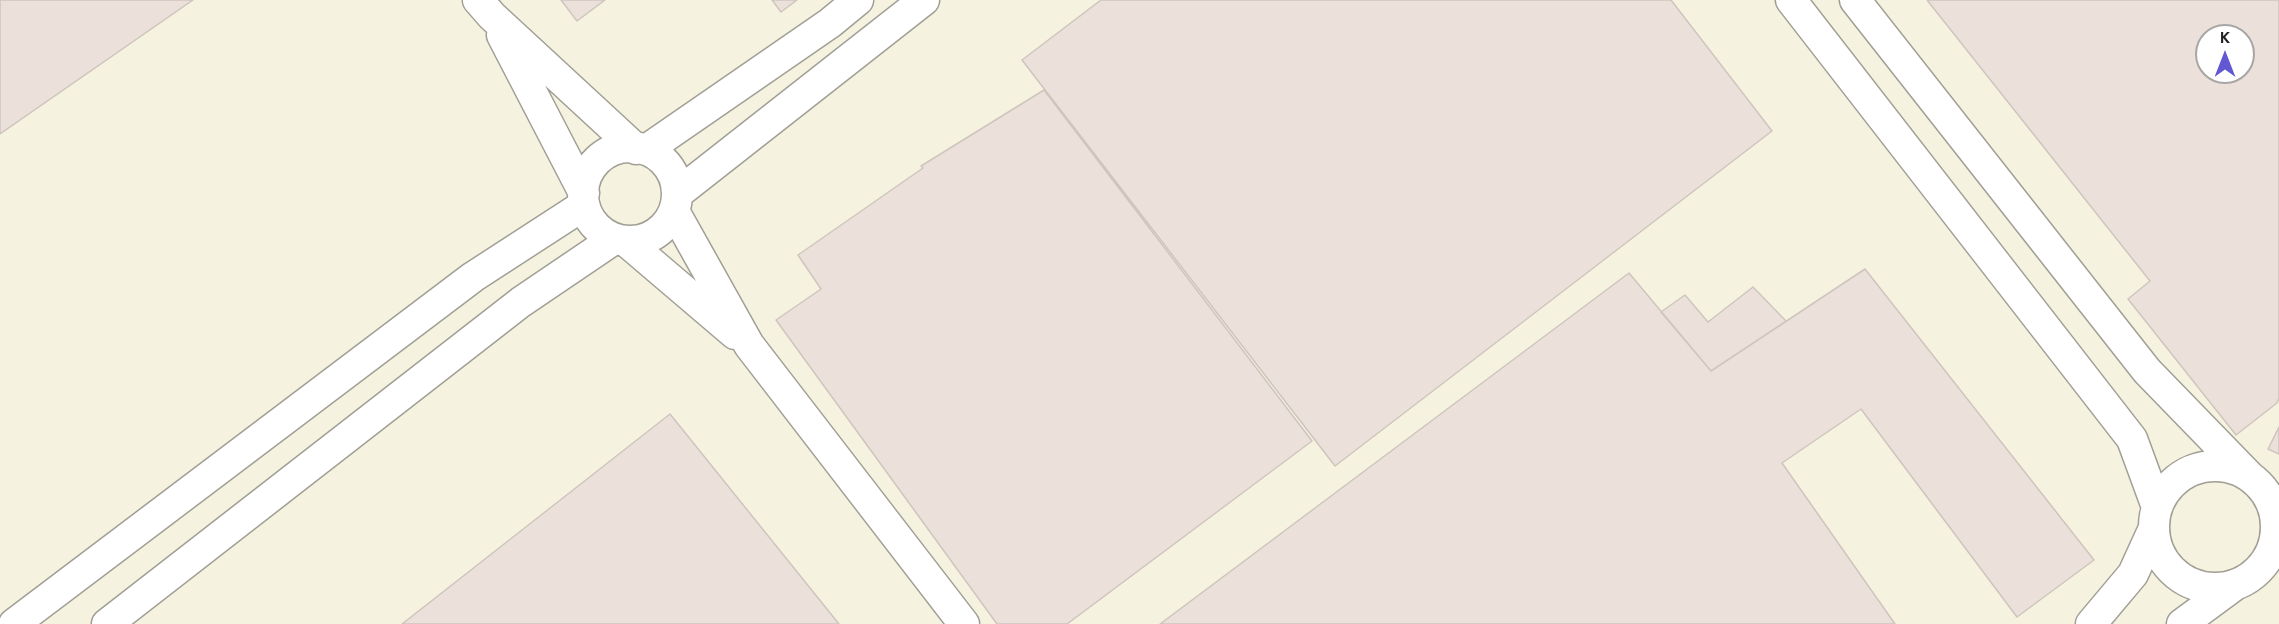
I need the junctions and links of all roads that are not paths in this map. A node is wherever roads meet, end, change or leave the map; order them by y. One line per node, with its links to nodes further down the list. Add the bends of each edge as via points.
1 (858, 0): 6 (street, via 830,23)
2 (924, 0): 8 (street)
3 (1791, 0): 12 (street, via 2132,439)
4 (1855, 0): 11 (street, via 2147,371)
5 (485, 8): 6 (street); 7 (street)
6 (641, 149): 7 (street, via 626,147 598,159 588,173); 8 (street, via 667,165 674,178)
7 (584, 199): 9 (street, via 590,220 599,230); 14 (street, via 473,277)
8 (676, 202): 9 (street, via 669,222 657,233 643,240); 10 (street)
9 (621, 241): 10 (street); 15 (street, via 521,302)
10 (749, 345): 16 (street)
11 (2266, 489): 12 (street, via 2229,467 2196,469 2176,480 2163,496); 13 (street, via 2277,527 2270,555)
12 (2156, 517): 13 (street, via 2162,557 2194,585 2214,588); 17 (street, via 2133,574)
13 (2257, 576): 18 (street)
14 (14, 624)
15 (107, 624)
16 (964, 624)
17 (2091, 624)
18 (2182, 624)

